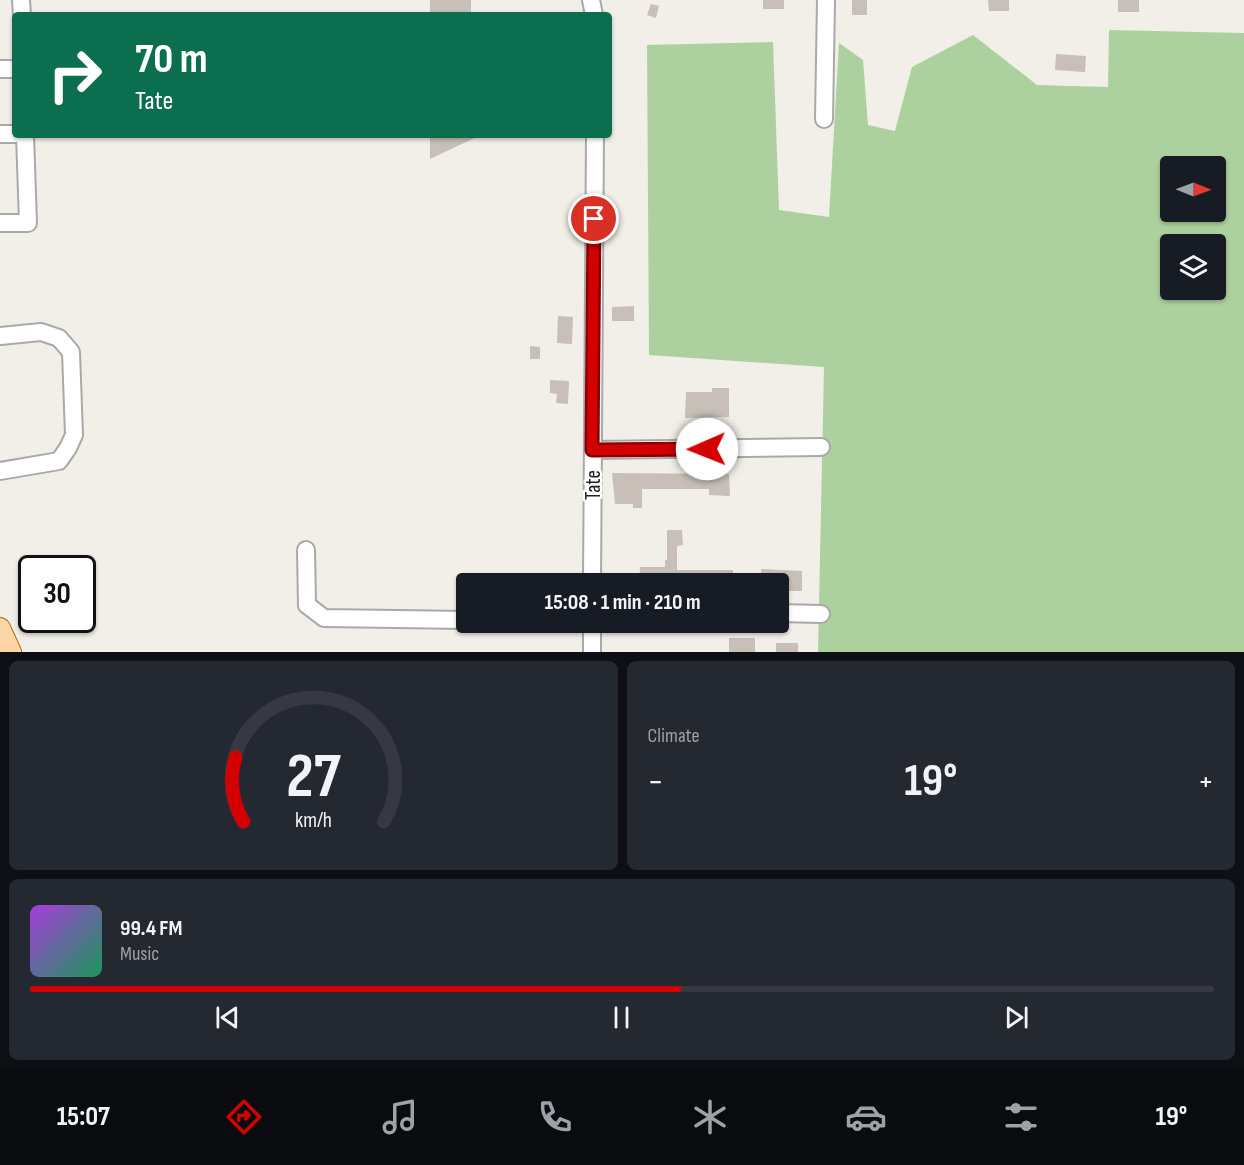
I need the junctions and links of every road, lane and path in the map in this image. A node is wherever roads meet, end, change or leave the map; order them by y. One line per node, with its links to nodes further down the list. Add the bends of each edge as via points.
1 (826, 0): 2 (street)
2 (824, 118)
3 (25, 138): 5 (street, via 28,223)
4 (595, 138): 8 (street, Tate)
5 (0, 223)
6 (0, 336): 9 (street, via 41,332 60,338 70,352 74,435 59,461)
7 (821, 447): 8 (street)
8 (592, 450): 11 (street, Tate)
9 (0, 471)
10 (306, 550): 14 (street, via 307,605 324,618)
11 (592, 573)
12 (789, 614): 13 (street)
13 (821, 614)
14 (456, 620)
15 (0, 628): 17 (main road)
16 (592, 633): 18 (street)
17 (11, 652)
18 (592, 652)

